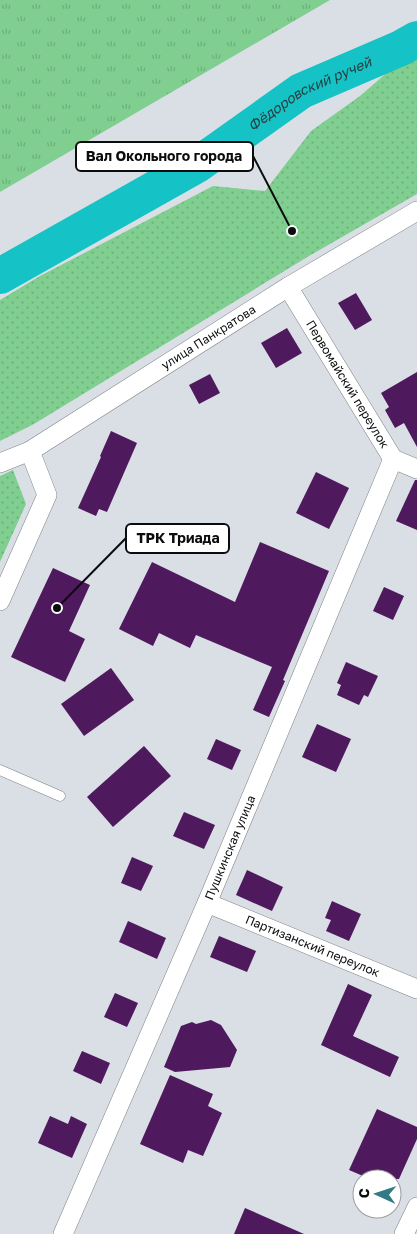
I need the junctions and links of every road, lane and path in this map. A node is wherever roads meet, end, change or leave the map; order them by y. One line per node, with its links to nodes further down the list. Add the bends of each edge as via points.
1 (417, 211): 2 (street, улица Панкратова)
2 (288, 287): 3 (street, улица Панкратова); 4 (street, Первомайский переулок)
3 (30, 451): 5 (street, улица Панкратова); 7 (street, via 47,495)
4 (394, 459): 6 (street, Первомайский переулок); 10 (street, Пушкинская улица)
5 (0, 463)
6 (417, 469)
7 (0, 601)
8 (0, 770): 9 (lane)
9 (60, 796)
10 (208, 903): 11 (street, Партизанский переулок); 13 (street, Пушкинская улица)
11 (417, 989)
12 (417, 1207): 14 (street)
13 (63, 1234)
14 (404, 1234)

